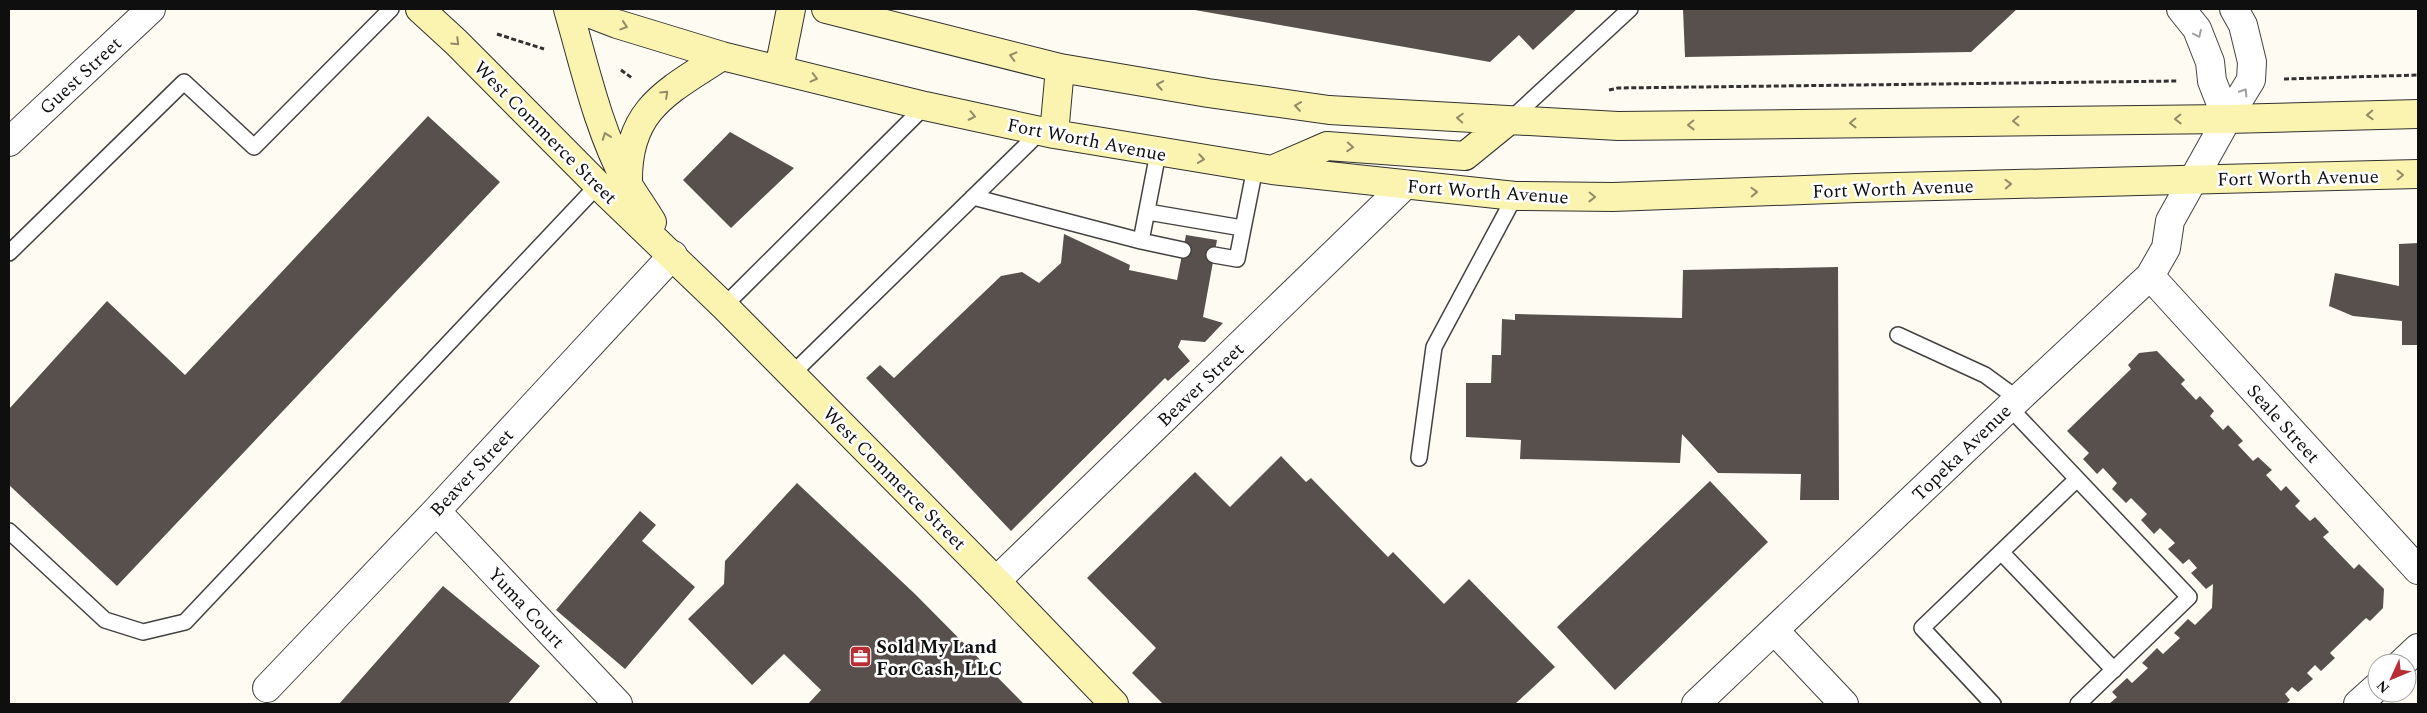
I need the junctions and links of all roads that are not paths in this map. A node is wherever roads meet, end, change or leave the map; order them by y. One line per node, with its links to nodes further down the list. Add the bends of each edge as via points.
1 (151, 9): 19 (street, Guest Street)
2 (391, 9): 33 (lane, via 254,147 184,82)
3 (420, 9): 25 (main road, West Commerce Street, one-way to 25)
4 (568, 9): 24 (main road, West Commerce Street, one-way to 4, via 596,107)
5 (578, 9): 11 (main road, Fort Worth Avenue, one-way to 11)
6 (791, 9): 13 (main road)
7 (826, 9): 12 (main road, one-way to 7)
8 (1630, 9): 17 (lane)
9 (2180, 9): 16 (street, one-way to 16, via 2198,29 2210,62 2212,81)
10 (2234, 9): 16 (street, Topeka Avenue, one-way to 10, via 2251,80 2252,62 2243,25)
11 (722, 56): 13 (main road, Fort Worth Avenue); 24 (main road, one-way to 11, via 628,156 637,126 671,89)
12 (1060, 68): 17 (main road, one-way to 12, via 1329,110); 18 (main road)
13 (779, 69): 14 (main road, Fort Worth Avenue, one-way to 14)
14 (925, 106): 18 (main road, Fort Worth Avenue, one-way to 18); 37 (lane)
15 (2418, 114): 16 (main road, one-way to 16)
16 (2227, 119): 17 (main road, one-way to 17, via 1618,126); 23 (street, Topeka Avenue)
17 (1508, 121): 21 (main road, one-way to 17, via 1326,146 1465,156)
18 (1048, 133): 20 (main road, Fort Worth Avenue); 28 (lane)
19 (9, 142)
20 (1158, 153): 21 (main road, Fort Worth Avenue, one-way to 21); 29 (lane)
21 (1263, 169): 26 (main road, Fort Worth Avenue); 30 (lane)
22 (2418, 174): 23 (main road, Fort Worth Avenue, one-way to 22)
23 (2194, 179): 27 (main road, Fort Worth Avenue, one-way to 23, via 1612,197); 36 (street, Topeka Avenue, via 2170,221 2166,248)
24 (628, 183): 34 (main road, West Commerce Street)
25 (598, 185): 34 (main road, West Commerce Street); 44 (lane, via 185,622 143,632 105,620)
26 (1404, 186): 27 (main road, Fort Worth Avenue); 47 (street, Beaver Street)
27 (1515, 196): 41 (lane, via 1434,348)
28 (973, 197): 31 (lane); 39 (lane)
29 (1148, 212): 30 (lane); 31 (lane)
30 (1242, 228): 35 (lane, via 1237,259)
31 (1141, 241): 32 (lane)
32 (1183, 250)
33 (9, 253)
34 (673, 255): 37 (main road, West Commerce Street); 43 (street, Beaver Street)
35 (1214, 255)
36 (2150, 276): 40 (street, Topeka Avenue); 46 (street, Seale Street)
37 (724, 306): 39 (main road, West Commerce Street)
38 (1898, 335): 40 (lane, via 1985,375)
39 (792, 374): 47 (main road, West Commerce Street)
40 (2013, 403): 42 (lane); 48 (street, Topeka Avenue)
41 (1419, 458)
42 (2077, 479): 45 (lane); 49 (lane, via 2189,597)
43 (436, 511): 50 (street, Beaver Street); 51 (street, Yuma Court)
44 (9, 531)
45 (2001, 552): 49 (lane); 55 (lane, via 1922,628)
46 (2418, 570)
47 (996, 581): 52 (main road, West Commerce Street)
48 (1774, 630): 53 (street, Topeka Avenue); 54 (street)
49 (2114, 670): 56 (lane)
50 (267, 688)
51 (618, 704)
52 (1114, 704)
53 (1696, 704)
54 (1844, 704)
55 (1993, 704)
56 (2078, 704)

